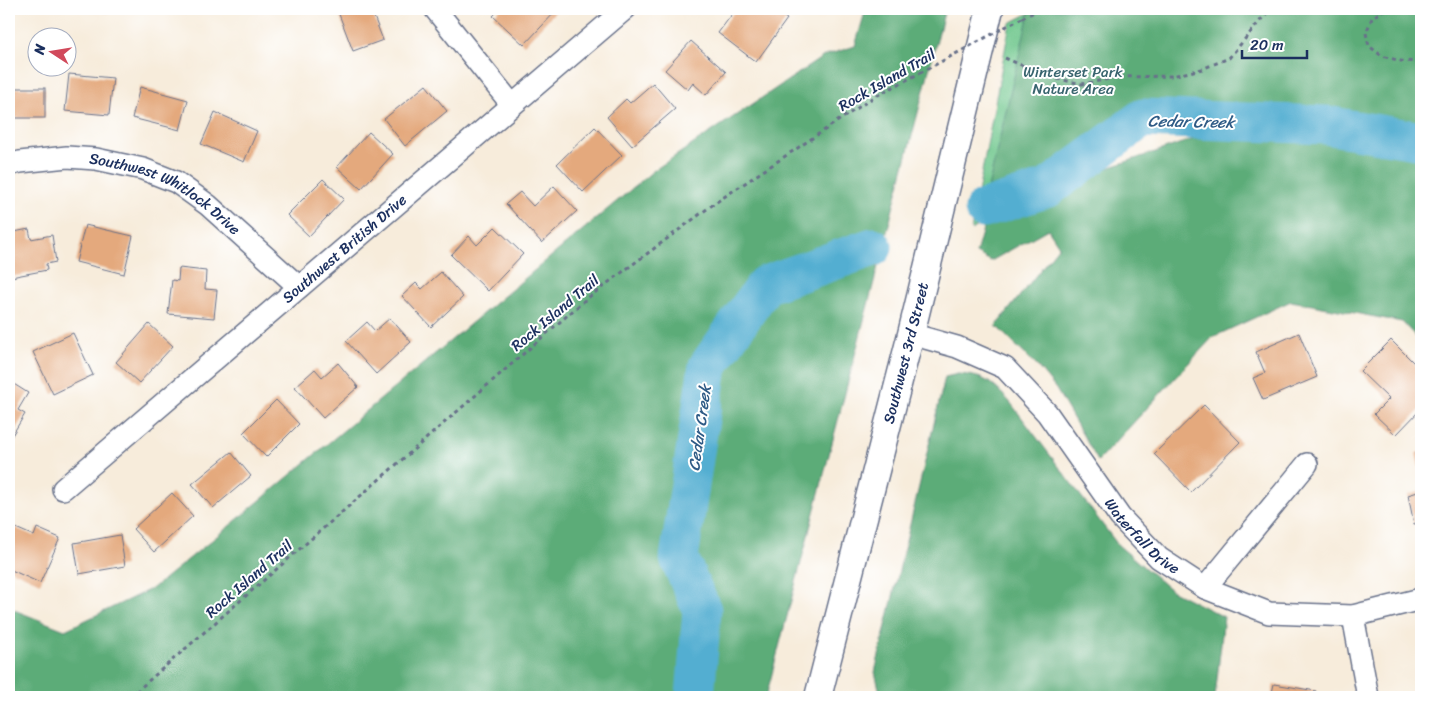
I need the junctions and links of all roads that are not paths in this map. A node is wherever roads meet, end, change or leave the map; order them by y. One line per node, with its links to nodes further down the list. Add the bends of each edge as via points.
1 (435, 9): 4 (street)
2 (625, 9): 4 (street, Southwest British Drive)
3 (990, 9): 7 (main road, Southwest 3rd Street)
4 (512, 105): 6 (street, Southwest British Drive)
5 (9, 164): 6 (street, Southwest Whitlock Drive, via 67,157 143,168 176,182 208,205)
6 (299, 287): 9 (street, Southwest British Drive)
7 (910, 334): 10 (street, Waterfall Drive, via 957,347 1005,368 1048,413 1120,518 1159,558); 13 (main road, Southwest 3rd Street)
8 (1306, 464): 10 (street)
9 (63, 489)
10 (1205, 588): 12 (street, Waterfall Drive, via 1269,613)
11 (1421, 599): 12 (street, Waterfall Drive)
12 (1353, 616): 14 (street)
13 (818, 697)
14 (1368, 697)

